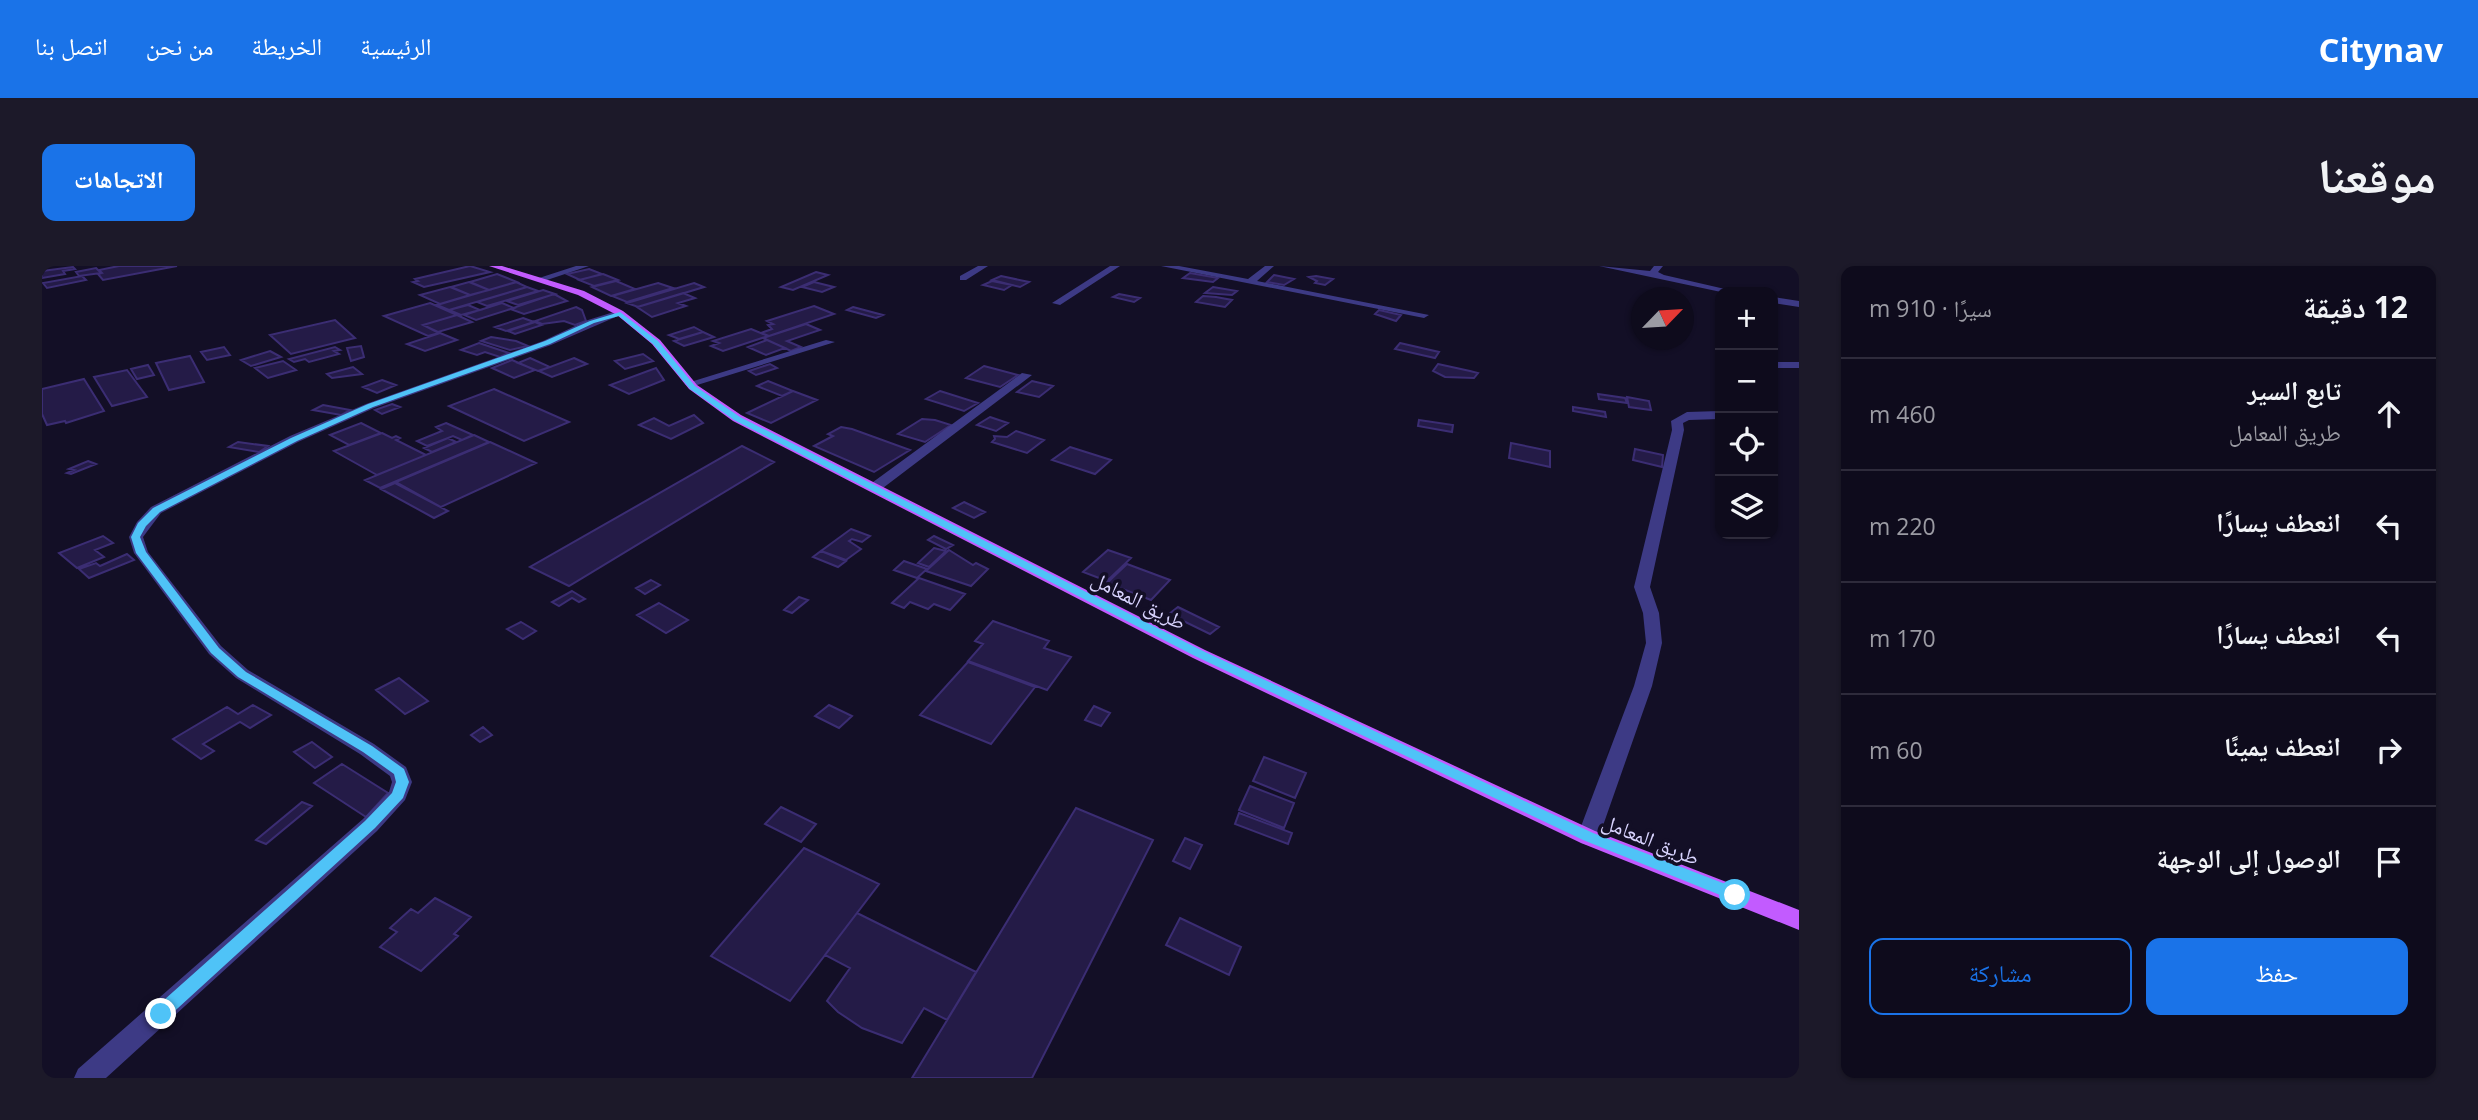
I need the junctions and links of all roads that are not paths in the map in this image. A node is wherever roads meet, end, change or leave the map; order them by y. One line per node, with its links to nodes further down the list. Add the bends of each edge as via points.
1 (493, 266): 10 (main road, طريق المعامل)
2 (585, 266): 10 (street)
3 (984, 266): 9 (street)
4 (1116, 266): 14 (street)
5 (1165, 266): 11 (street)
6 (1270, 266): 11 (street)
7 (1602, 266): 8 (street)
8 (1657, 270): 12 (street, via 1672,281)
9 (963, 278)
10 (541, 279): 16 (main road, طريق المعامل)
11 (1251, 281): 17 (street)
12 (1715, 289)
13 (1778, 301): 15 (street)
14 (1057, 303)
15 (1799, 304)
16 (620, 313): 22 (main road, طريق المعامل, via 656,342); 27 (street, via 294,439 156,510 142,525 136,537 141,553 215,650 242,674 368,749 400,772 402,782 398,795 361,833)
17 (1424, 315)
18 (830, 342): 22 (street)
19 (1778, 365): 20 (street)
20 (1799, 365)
21 (1026, 375): 24 (street)
22 (691, 384): 24 (main road, طريق المعامل, via 737,418)
23 (1715, 415): 25 (street, via 1679,417 1677,421 1642,587 1654,643)
24 (874, 488): 25 (main road, طريق المعامل, via 1199,654)
25 (1588, 837): 26 (main road, طريق المعامل)
26 (1799, 920)
27 (87, 1078)

